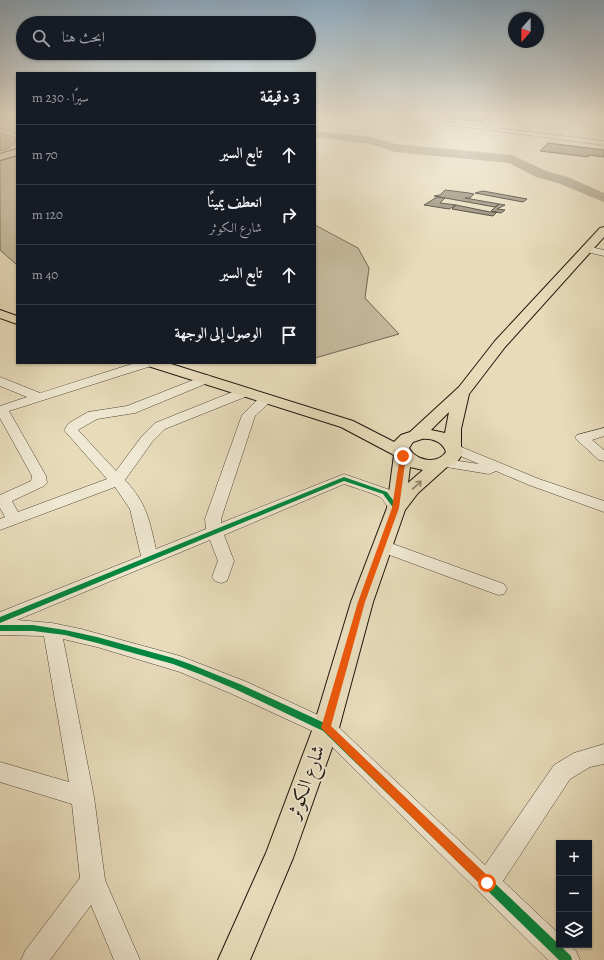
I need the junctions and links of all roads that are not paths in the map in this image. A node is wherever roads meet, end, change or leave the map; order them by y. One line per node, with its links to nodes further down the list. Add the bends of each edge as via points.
1 (604, 230): 2 (main road)
2 (586, 249): 3 (street); 10 (main road, via 500,344)
3 (604, 253)
4 (0, 314): 5 (main road)
5 (16, 320)
6 (144, 364): 12 (street)
7 (156, 364): 8 (main road)
8 (206, 379): 11 (main road); 22 (street, via 130,410 93,415 72,428 71,430)
9 (0, 381): 12 (street)
10 (464, 390): 17 (main road); 18 (main road, via 455,416)
11 (245, 392): 13 (main road); 22 (street, via 160,426 147,439)
12 (40, 398): 14 (street)
13 (266, 399): 15 (main road); 28 (street, via 249,415 213,520)
14 (1, 410): 26 (street, via 39,476 39,482 33,487 4,501)
15 (347, 424): 17 (main road); 19 (main road)
16 (604, 432): 20 (street, via 582,438)
17 (416, 435): 18 (main road, via 438,436); 19 (main road, via 404,440 400,448)
18 (453, 447): 21 (main road, via 453,456); 23 (street)
19 (402, 454): 21 (main road, via 424,465); 25 (main road)
20 (604, 457)
21 (443, 464): 23 (street, via 484,469); 25 (main road, one-way to 21, via 412,489)
22 (117, 481): 26 (street); 30 (street, via 138,509)
23 (534, 482): 24 (street)
24 (604, 507)
25 (396, 508): 28 (street, via 385,493 344,479); 29 (main road, شارع الكوثر)
26 (15, 520): 27 (street)
27 (0, 525)
28 (214, 531): 30 (street); 31 (street, via 226,561)
29 (382, 546): 32 (street); 36 (main road, شارع الكوثر, via 362,602)
30 (150, 558): 33 (street)
31 (221, 577)
32 (498, 589)
33 (0, 620)
34 (0, 628): 35 (street)
35 (52, 630): 36 (street, via 186,666); 39 (street)
36 (326, 728): 41 (street); 44 (main road, شارع الكوثر, via 279,858)
37 (604, 754): 41 (street, via 574,762 562,772)
38 (0, 772): 39 (street)
39 (84, 797): 40 (street)
40 (93, 881): 42 (street); 43 (street)
41 (487, 883): 45 (street)
42 (34, 960)
43 (127, 960)
44 (234, 960)
45 (567, 960)

